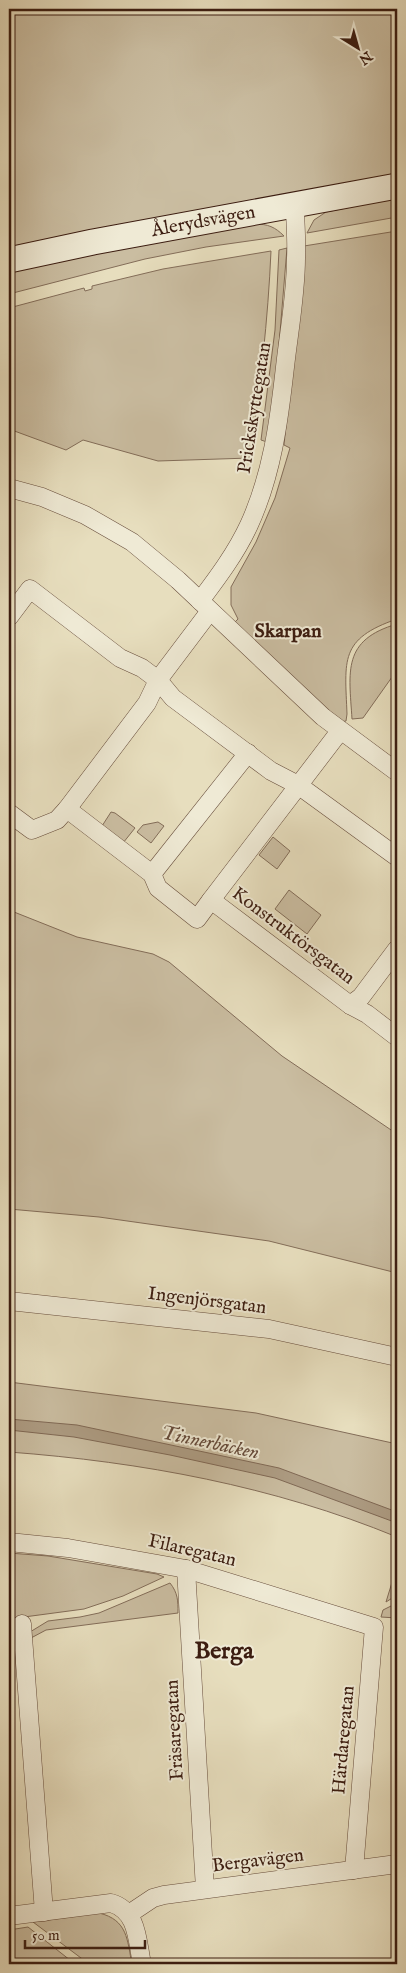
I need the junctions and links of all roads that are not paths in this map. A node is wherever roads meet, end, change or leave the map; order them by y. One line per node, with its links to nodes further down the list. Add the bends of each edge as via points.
1 (397, 186): 2 (main road, Ålerydsvägen)
2 (295, 204): 3 (main road, Ålerydsvägen); 5 (street, Prickskyttegatan, via 294,292 274,449 249,526)
3 (9, 260)
4 (9, 488): 5 (street, via 54,502 110,528 156,561)
5 (205, 606): 7 (street); 8 (street)
6 (9, 617): 7 (street, via 30,589 120,658)
7 (158, 680): 9 (street, via 173,698); 12 (street, via 147,703)
8 (340, 731): 10 (street); 11 (street, Konstruktörsgatan)
9 (248, 753): 11 (street); 15 (street)
10 (397, 772)
11 (298, 785): 14 (street); 16 (street, Konstruktörsgatan)
12 (67, 809): 13 (street, via 57,820 32,830); 15 (street, Konstruktörsgatan)
13 (9, 812)
14 (397, 857)
15 (152, 874): 16 (street, Konstruktörsgatan, via 158,888 197,918)
16 (211, 900): 18 (street, Konstruktörsgatan)
17 (397, 949): 18 (street, Konstruktörsgatan, via 361,997)
18 (350, 1005): 19 (street, Konstruktörsgatan)
19 (397, 1037)
20 (9, 1301): 21 (street, Ingenjörsgatan, via 269,1329)
21 (397, 1357)
22 (9, 1542): 23 (street, Filaregatan, via 68,1548)
23 (186, 1569): 24 (street, Filaregatan); 28 (street, Fräsaregatan)
24 (361, 1622): 27 (street, Härdaregatan, via 374,1627)
25 (22, 1624): 29 (street)
26 (397, 1864): 27 (street, Bergavägen)
27 (354, 1870): 28 (street, Bergavägen)
28 (206, 1889): 30 (street, Bergavägen, via 153,1898)
29 (44, 1912): 30 (street, via 111,1903); 31 (street)
30 (129, 1914): 32 (street)
31 (9, 1916)
32 (142, 1964)

